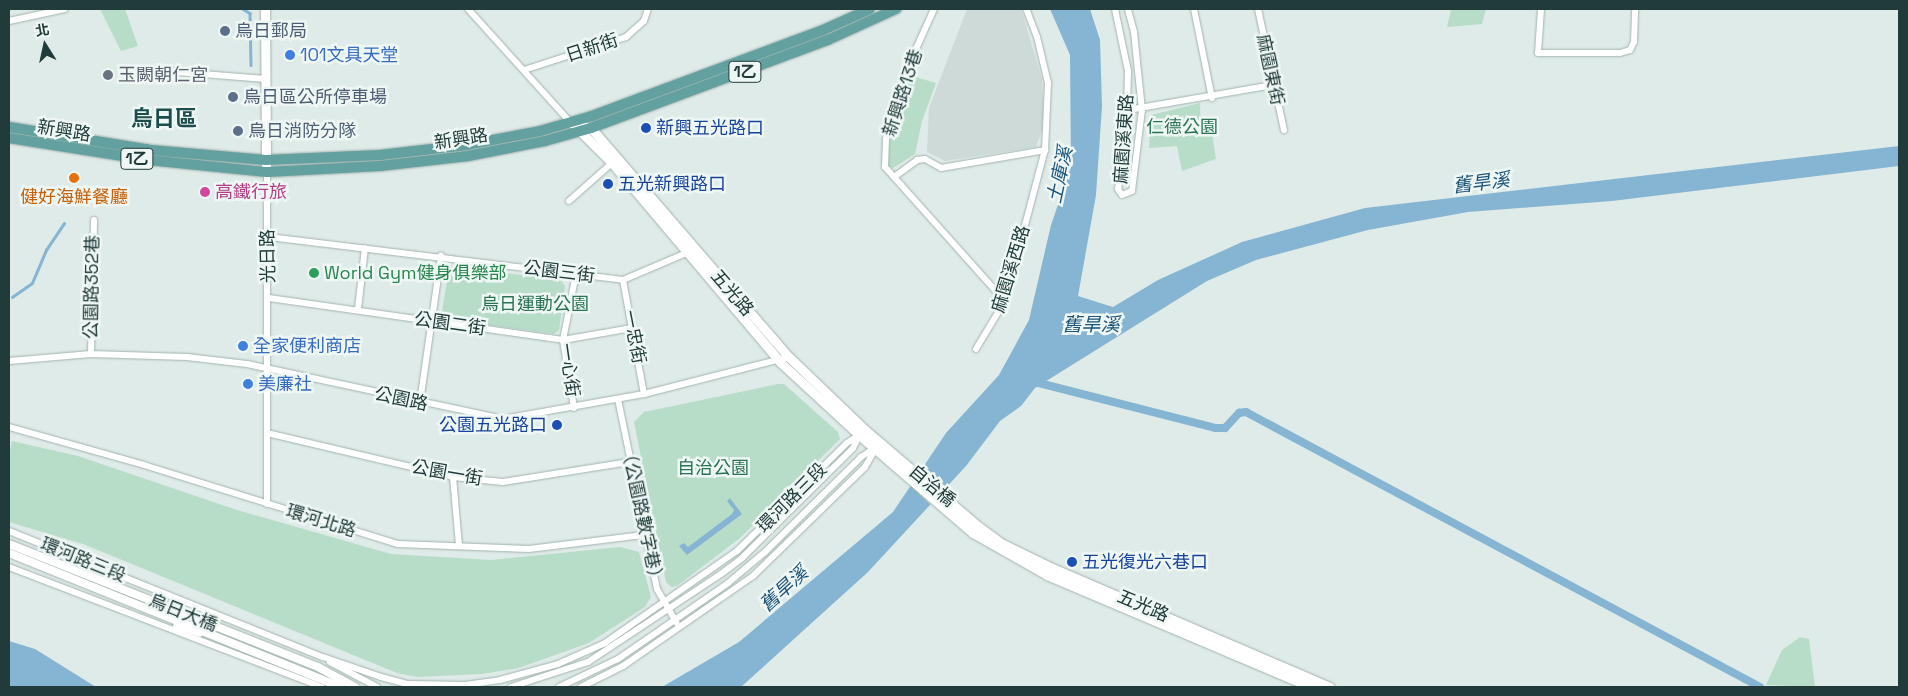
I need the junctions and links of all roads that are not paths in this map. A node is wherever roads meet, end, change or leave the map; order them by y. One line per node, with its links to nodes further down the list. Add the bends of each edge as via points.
1 (65, 9): 15 (street)
2 (266, 9): 18 (main road, 光日路)
3 (468, 9): 16 (street)
4 (648, 9): 16 (street, 日新街, via 644,21 626,37)
5 (870, 9): 23 (main road, 新興路 / 1乙, via 823,30)
6 (896, 9): 25 (main road, 新興路 / 1乙, via 828,40)
7 (934, 9): 32 (street, 新興路13巷, via 906,71 886,139 885,167)
8 (1026, 9): 28 (street, 麻園溪西路, via 1037,37 1048,83)
9 (1116, 9): 21 (street, 麻園溪東路, via 1128,71)
10 (1128, 9): 22 (street, 麻園溪東路, via 1134,32)
11 (1194, 9): 20 (street)
12 (1258, 9): 19 (street, 麻園東街)
13 (1541, 9): 14 (street, via 1538,53 1620,53 1630,50 1634,42)
14 (1635, 9)
15 (9, 21)
16 (524, 70): 23 (street)
17 (129, 77): 18 (street, via 152,70)
18 (266, 79): 29 (main road, 光日路)
19 (1273, 85): 20 (street); 26 (street, 麻園東街)
20 (1212, 98): 22 (street)
21 (1128, 110): 22 (street); 22 (street, 麻園溪東路, via 1118,189 1122,195 1132,191)
22 (1142, 110)
23 (571, 123): 25 (main road); 29 (main road, 新興路 / 1乙, via 428,150)
24 (9, 127): 29 (main road, 新興路 / 1乙, via 151,150)
25 (586, 130): 30 (main road, 五光路); 31 (main road, 新興路 / 1乙, via 468,156 380,166); 37 (main road, 五光路)
26 (1284, 130)
27 (9, 138): 31 (main road, 新興路 / 1乙, via 148,160)
28 (1045, 150): 32 (street, via 941,168 925,159 917,160); 42 (street, 麻園溪西路)
29 (266, 160): 31 (main road, 光日路)
30 (612, 163): 33 (street); 37 (main road, 五光路)
31 (266, 172): 35 (street, 光日路)
32 (894, 177): 42 (street, 新興路13巷)
33 (569, 201)
34 (94, 220): 48 (street, 公園路352巷)
35 (269, 237): 36 (street, 公園三街); 41 (street, 光日路)
36 (365, 248): 38 (street, 公園三街); 43 (street)
37 (691, 251): 40 (street, 公園三街); 49 (main road, 五光路); 51 (main road, 五光路)
38 (441, 256): 39 (street, 公園三街); 44 (street)
39 (576, 274): 40 (street, 公園三街); 46 (street, 一心街)
40 (623, 280): 45 (street, 一忠街)
41 (269, 298): 43 (street, 公園二街); 52 (street, 光日路)
42 (1004, 301): 47 (street, 麻園溪西路)
43 (358, 309): 44 (street, 公園二街)
44 (434, 322): 46 (street, 公園二街); 55 (street)
45 (632, 328): 46 (street, 公園二街); 53 (street, 一忠街)
46 (563, 340): 56 (street, 一心街)
47 (976, 349)
48 (91, 354): 50 (street, 公園路); 52 (street, 公園路, via 187,358)
49 (789, 358): 51 (street, 公園路); 59 (main road, 五光路)
50 (9, 361)
51 (780, 362): 53 (street, 公園路); 59 (main road, 五光路)
52 (268, 370): 55 (street, 公園路); 58 (street, 光日路)
53 (644, 394): 54 (street, 公園路)
54 (618, 399): 56 (street, 公園路); 61 (street, （公園路數字巷）)
55 (420, 402): 56 (street, 公園路, via 503,420)
56 (574, 408)
57 (9, 427): 64 (street, 環河北路)
58 (267, 433): 63 (street, 公園一街); 64 (street, 光日路)
59 (862, 433): 60 (main road, 五光路); 72 (street, 環河路三段, via 847,443 737,551); 74 (street, 環河路三段, via 853,448 742,558)
60 (878, 446): 62 (main road, 五光路); 75 (street, 環河路三段, via 861,457 746,569); 76 (street, 環河路三段, via 865,467 758,571)
61 (629, 462): 63 (street, 公園一街, via 503,482); 67 (street, （公園路數字巷）)
62 (898, 463): 65 (main road, 自治橋)
63 (453, 477): 69 (street)
64 (267, 504): 69 (street, 環河北路, via 398,544)
65 (961, 516): 85 (main road, 五光路, via 997,549 1022,563); 86 (main road, 五光路, via 1001,543 1035,560)
66 (9, 531): 77 (street, 環河路三段)
67 (643, 536): 69 (street, 環河北路, via 529,549); 72 (street, （公園路數字巷）)
68 (9, 544): 80 (street, 烏日大橋, via 318,667)
69 (459, 546)
70 (9, 553): 79 (street, 烏日大橋, via 315,674)
71 (9, 567): 73 (street, 環河路三段)
72 (663, 602): 74 (street, （公園路數字巷）); 77 (street, 環河路三段, via 581,655 500,680 436,686 408,684)
73 (118, 609): 78 (street, 環河路三段); 79 (street, 環河路三段, via 207,636)
74 (669, 610): 75 (street, （公園路數字巷）); 82 (street, 環河路三段, via 588,662)
75 (676, 620): 76 (street, （公園路數字巷）); 83 (street, 環河路三段, via 596,672)
76 (680, 627): 84 (street, 環河路三段, via 623,666)
77 (323, 657): 81 (street, 環河路三段)
78 (322, 687)
79 (340, 687)
80 (355, 687)
81 (377, 687)
82 (511, 687)
83 (559, 687)
84 (582, 687)
85 (1310, 687)
86 (1330, 687)

